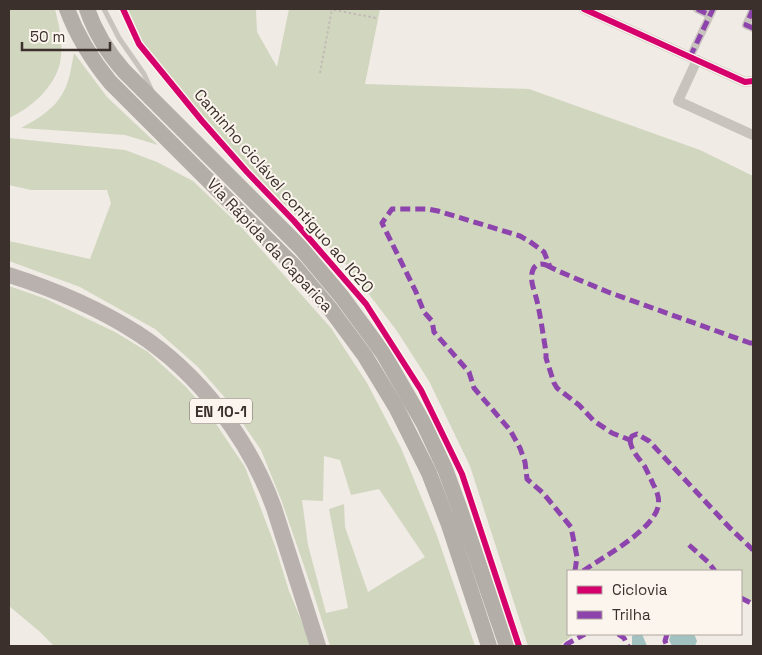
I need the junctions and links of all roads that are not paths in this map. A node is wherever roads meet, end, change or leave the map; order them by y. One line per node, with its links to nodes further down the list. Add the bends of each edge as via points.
1 (68, 9): 15 (highway, Via Rápida da Caparica, via 87,50 110,82 296,267 365,356 396,407 429,473)
2 (87, 9): 11 (highway, Via Rápida da Caparica, via 111,55)
3 (104, 9): 11 (lane, via 144,74)
4 (584, 9): 9 (street)
5 (697, 9): 7 (street)
6 (753, 9): 8 (street, via 746,25)
7 (711, 12): 9 (street)
8 (753, 28)
9 (694, 59): 10 (street, via 745,82); 12 (street, via 678,102)
10 (753, 81)
11 (158, 105): 16 (highway, Via Rápida da Caparica, via 309,256 383,353 424,424 445,469)
12 (753, 135)
13 (9, 275): 14 (main road, EN 10-1, via 105,314 139,334 185,371 213,402 246,448 266,488)
14 (318, 646)
15 (489, 646)
16 (506, 646)

